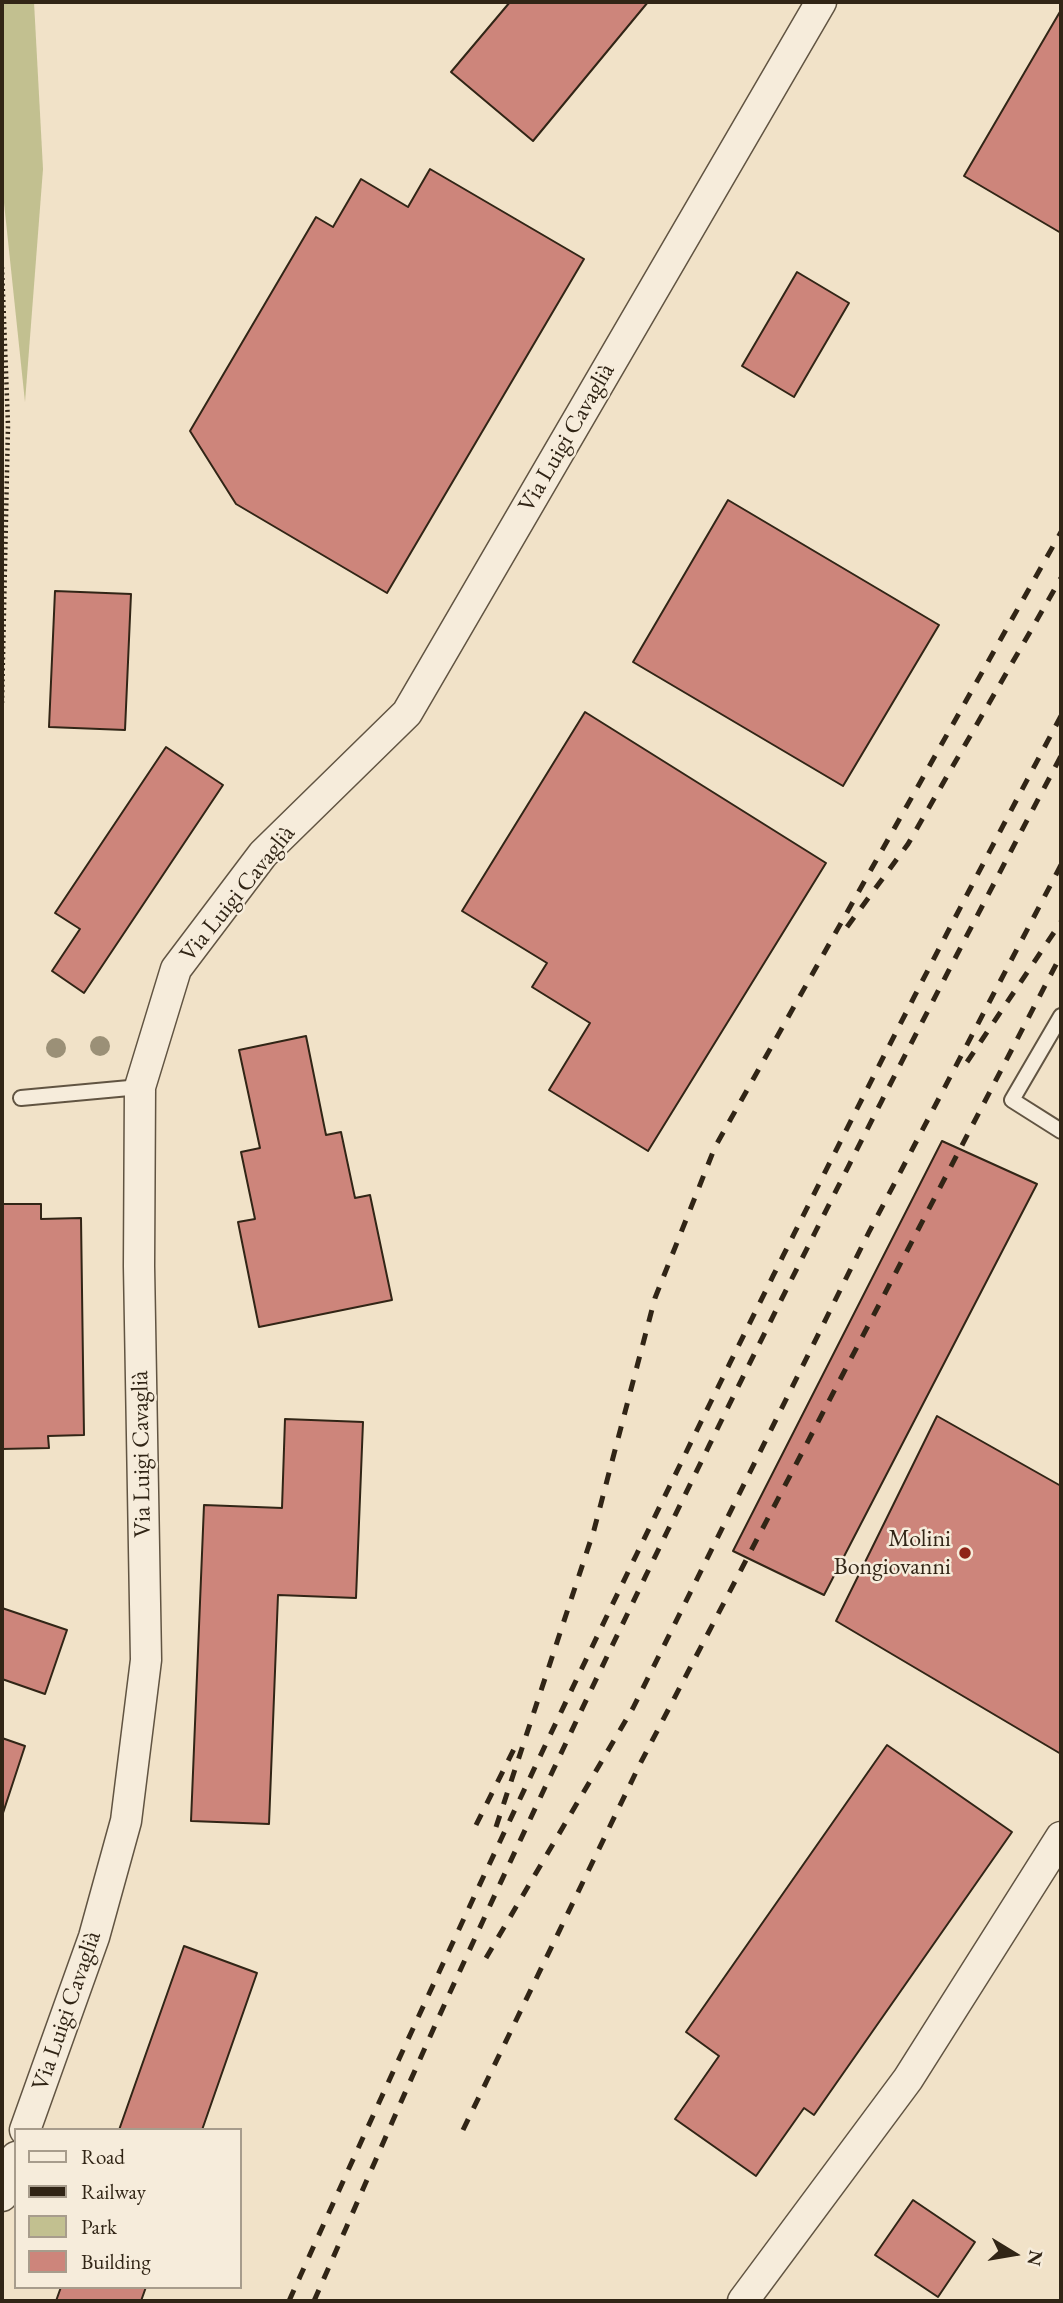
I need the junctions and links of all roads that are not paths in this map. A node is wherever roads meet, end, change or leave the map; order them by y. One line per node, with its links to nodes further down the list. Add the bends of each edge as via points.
1 (821, 2): 3 (street, Via Luigi Cavaglià, via 407,713 263,854 176,969)
2 (1061, 1016): 5 (lane, via 1012,1100)
3 (140, 1087): 4 (lane); 7 (street, Via Luigi Cavaglià, via 146,1660 127,1821 94,1937)
4 (21, 1098)
5 (1061, 1131)
6 (1061, 1838): 10 (street, via 908,2079)
7 (26, 2128)
8 (14, 2163): 9 (street)
9 (2, 2196)
10 (743, 2301)

